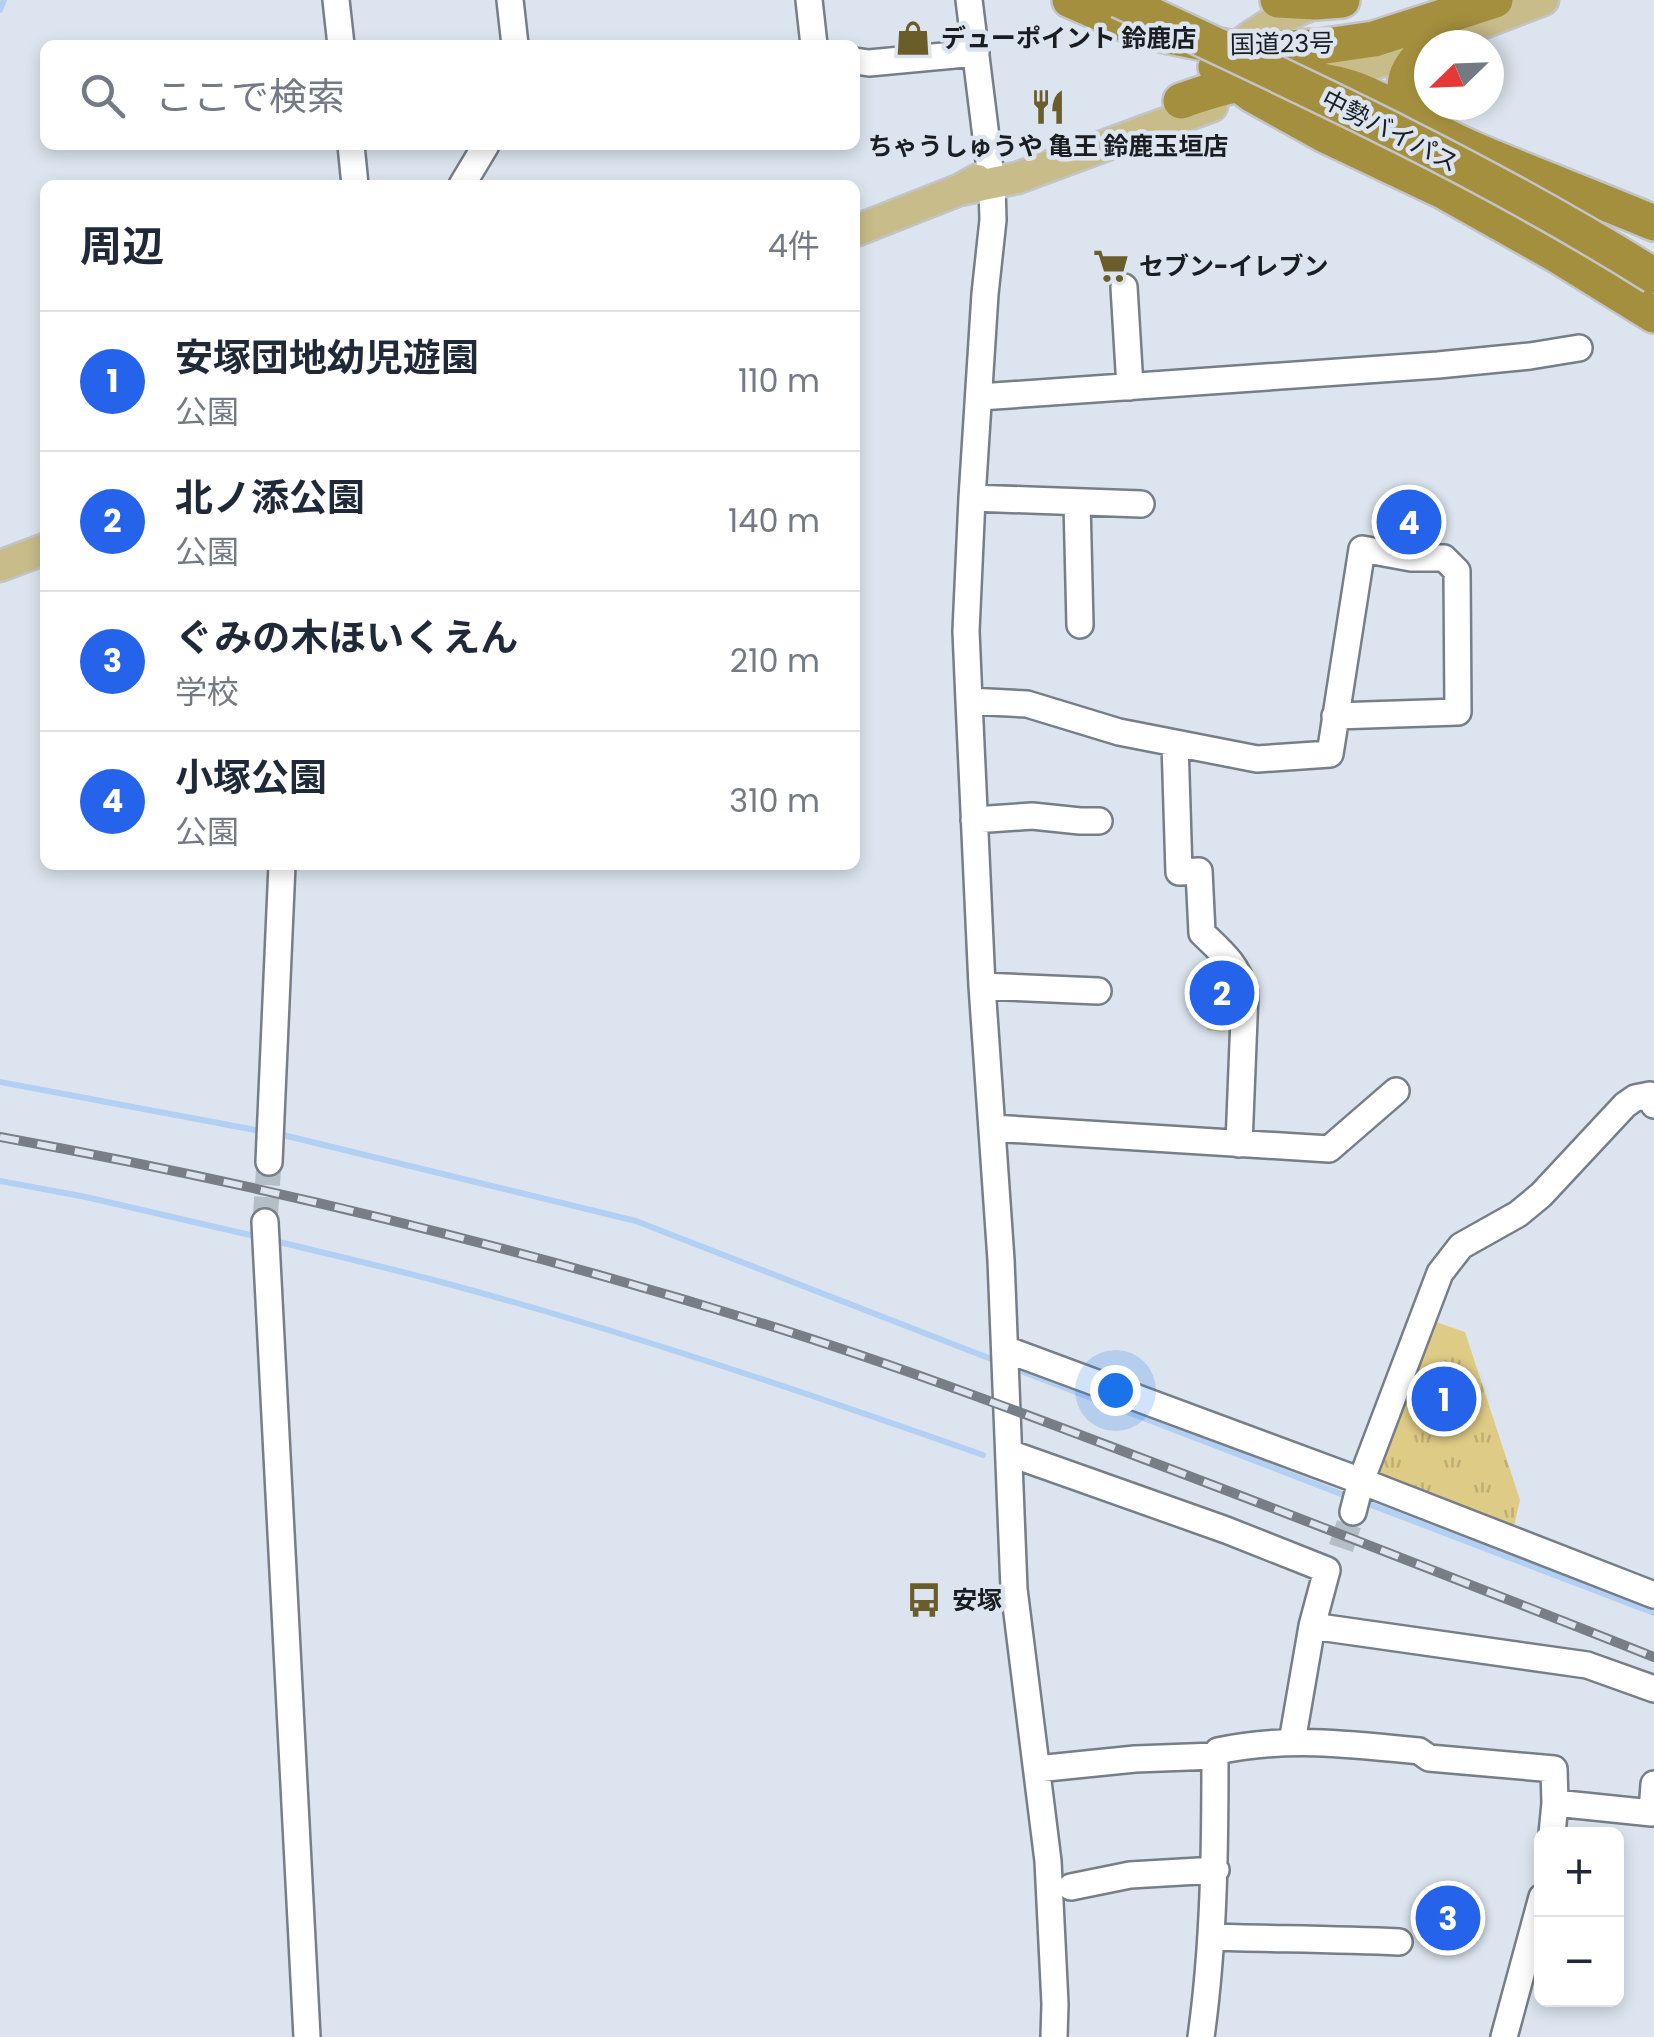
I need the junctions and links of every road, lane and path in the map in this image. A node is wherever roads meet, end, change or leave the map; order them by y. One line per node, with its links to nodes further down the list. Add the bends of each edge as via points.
1 (336, 0): 13 (street)
2 (510, 0): 14 (street)
3 (809, 0): 15 (street)
4 (969, 0): 17 (street)
5 (1070, 0): 20 (highway, 国道23号, via 1169,36)
6 (1120, 0): 33 (highway, 中勢バイパス, bridge, via 1421,145)
7 (1156, 0): 32 (highway, 中勢バイパス, via 1349,92)
8 (1278, 0): 11 (highway, 国道23号)
9 (1496, 0): 20 (highway, 国道23号)
10 (1543, 0): 12 (main road)
11 (1329, 1): 20 (main road, via 1280,16)
12 (1469, 30)
13 (340, 40)
14 (514, 40)
15 (813, 40)
16 (1414, 51): 21 (main road)
17 (976, 54): 18 (street); 27 (street)
18 (860, 62)
19 (1414, 63): 23 (highway, via 1405,79)
20 (1235, 74): 21 (highway); 22 (highway, via 1224,86); 27 (main road, via 1174,118 1017,178); 35 (highway, via 1325,135 1445,192)
21 (1313, 81): 24 (highway, via 1352,88)
22 (1180, 101): 27 (main road)
23 (1414, 109)
24 (1422, 122): 30 (highway)
25 (352, 150): 28 (street)
26 (483, 150): 29 (street)
27 (991, 179): 31 (main road); 38 (street)
28 (354, 180)
29 (465, 180)
30 (1654, 224)
31 (860, 228)
32 (1654, 258)
33 (1654, 276)
34 (1124, 287): 37 (street)
35 (1654, 315)
36 (1579, 348): 37 (street)
37 (1130, 386): 38 (street)
38 (980, 397): 39 (street)
39 (972, 498): 40 (street); 45 (street)
40 (1077, 502): 41 (street); 44 (street)
41 (1142, 504)
42 (40, 551): 43 (main road)
43 (0, 566)
44 (1080, 625)
45 (969, 701): 47 (street, via 1027,704); 48 (street)
46 (1335, 716): 46 (street, via 1362,550 1444,558 1457,571 1458,712); 47 (street, via 1330,754 1257,759)
47 (1175, 743): 57 (street, via 1179,872 1199,871 1202,933 1240,973 1245,993)
48 (974, 820): 49 (street); 51 (street)
49 (1099, 821)
50 (282, 870): 56 (street)
51 (982, 986): 52 (street); 55 (street)
52 (1098, 991)
53 (1396, 1090): 57 (street, via 1329,1149)
54 (1654, 1105): 61 (street, via 1650,1095 1625,1105 1541,1195 1461,1246 1440,1273)
55 (992, 1128): 57 (street); 59 (street)
56 (270, 1142)
57 (1239, 1144)
58 (265, 1233): 76 (street)
59 (1006, 1360): 60 (street); 61 (street)
60 (1009, 1453): 63 (street, via 1226,1530 1334,1559); 67 (street, via 1014,1589)
61 (1356, 1498): 62 (street)
62 (1654, 1595)
63 (1312, 1626): 64 (street, via 1587,1665); 65 (street)
64 (1654, 1690)
65 (1292, 1742): 66 (street, via 1234,1747); 69 (street, via 1554,1770)
66 (1214, 1756): 67 (street); 71 (street)
67 (1037, 1769): 77 (street, via 1048,1862)
68 (1654, 1784): 69 (street, via 1652,1813)
69 (1555, 1803): 70 (street)
70 (1553, 1827)
71 (1216, 1870): 72 (street); 74 (street)
72 (1070, 1887)
73 (1537, 1917): 79 (street)
74 (1211, 1937): 75 (street); 78 (street)
75 (1399, 1942)
76 (307, 2037)
77 (1054, 2037)
78 (1201, 2037)
79 (1504, 2037)

